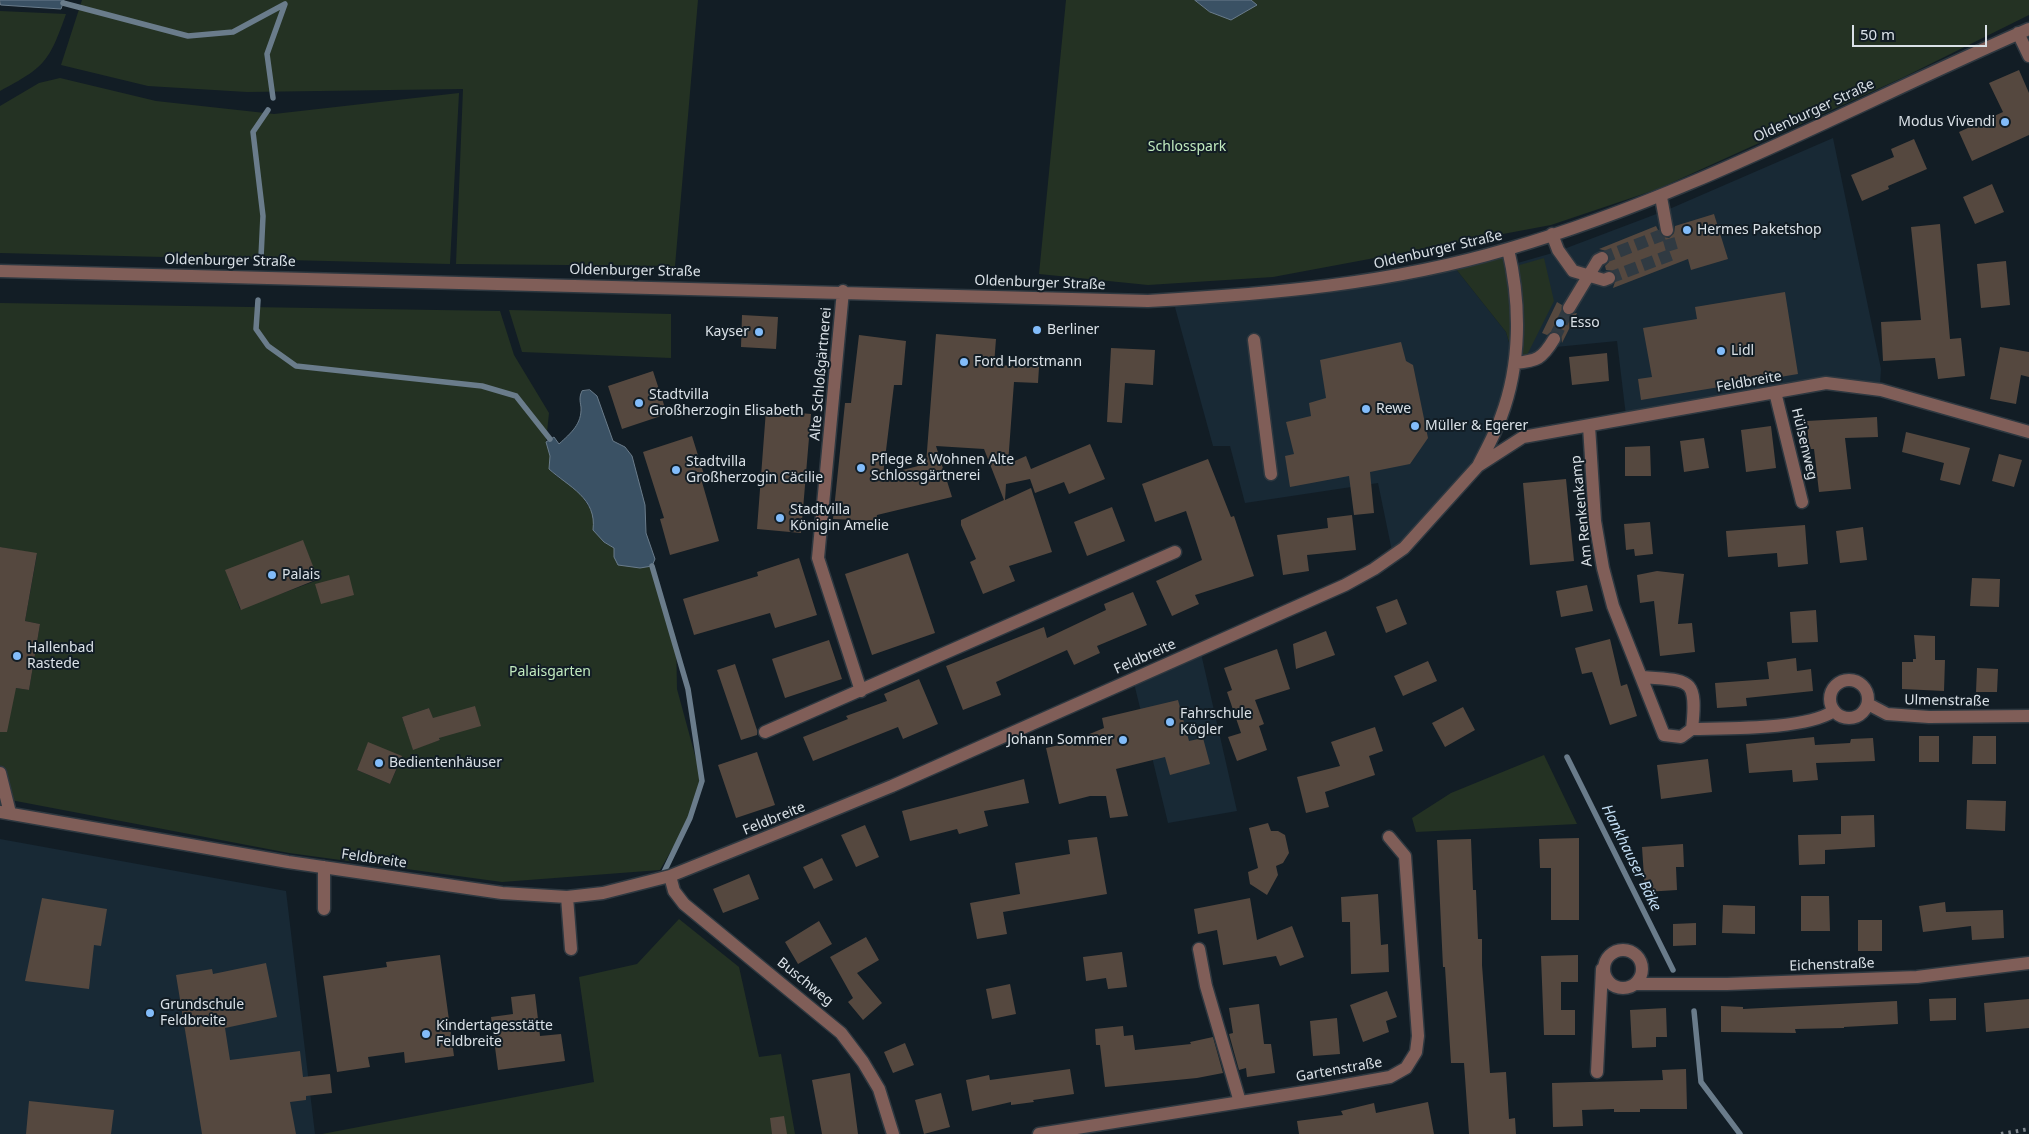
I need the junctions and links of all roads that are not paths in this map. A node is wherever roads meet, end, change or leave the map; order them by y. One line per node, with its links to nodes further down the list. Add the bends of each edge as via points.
1 (2024, 31): 2 (street); 3 (street, Oldenburger Straße)
2 (2029, 56)
3 (1661, 197): 4 (street); 5 (street, Oldenburger Straße)
4 (1667, 230)
5 (1552, 234): 6 (street, Oldenburger Straße); 9 (street, via 1558,250 1573,271)
6 (1508, 249): 11 (street, Oldenburger Straße, via 1384,278 1254,296 1148,301); 15 (street, Feldbreite, via 1518,320)
7 (1602, 258): 9 (street)
8 (0, 270): 11 (street, Oldenburger Straße)
9 (1590, 275): 10 (street, via 1604,280); 12 (street)
10 (1609, 278)
11 (843, 292): 24 (street, Alte Schloßgärtnerei, via 818,558)
12 (1569, 308)
13 (1554, 339): 15 (street, via 1547,352 1535,362)
14 (1254, 340): 20 (street)
15 (1515, 363): 19 (street, Feldbreite, via 1501,416)
16 (1775, 392): 17 (street, Feldbreite); 18 (street, Feldbreite, via 1826,383 1856,385); 21 (street, Hülsenweg)
17 (1590, 426): 19 (street, Feldbreite, via 1522,437); 23 (street, Am Renkenkamp, via 1602,568 1613,606)
18 (2029, 432)
19 (1478, 466): 34 (street, Feldbreite, via 1404,548 1345,585 892,786)
20 (1270, 474)
21 (1802, 502)
22 (1175, 552): 24 (street)
23 (1642, 677): 28 (street, Am Renkenkamp, via 1664,735 1681,737); 28 (street, via 1681,679 1691,688 1694,700)
24 (861, 691): 29 (street)
25 (1868, 704): 26 (street, via 1861,714 1850,718); 26 (street, via 1863,686 1845,680 1831,693); 27 (street, Ulmenstraße, via 1887,714)
26 (1834, 711): 28 (street, Am Renkenkamp, via 1822,719 1750,728)
27 (2029, 716)
28 (1692, 729)
29 (765, 732)
30 (0, 772): 31 (street)
31 (5, 812): 33 (street, Feldbreite)
32 (1389, 837): 43 (street, Gartenstraße, via 1405,856 1418,1020 1416,1052 1406,1068 1390,1077)
33 (324, 867): 35 (street, Feldbreite, via 502,893); 36 (street)
34 (670, 876): 35 (street, Feldbreite, via 603,893); 44 (street, Buschweg, via 674,891 684,904 841,1032 878,1088)
35 (567, 897): 37 (street)
36 (324, 910)
37 (571, 948)
38 (1199, 948): 43 (street, via 1206,986)
39 (2029, 962): 41 (street, Eichenstraße, via 1917,977)
40 (1604, 968): 41 (street, Eichenstraße, via 1606,978 1613,986 1624,989); 41 (street, via 1615,952 1634,953 1643,970); 42 (street, via 1601,970)
41 (1636, 984)
42 (1597, 1072)
43 (1240, 1102): 45 (street, Gartenstraße)
44 (893, 1134)
45 (1039, 1134)

